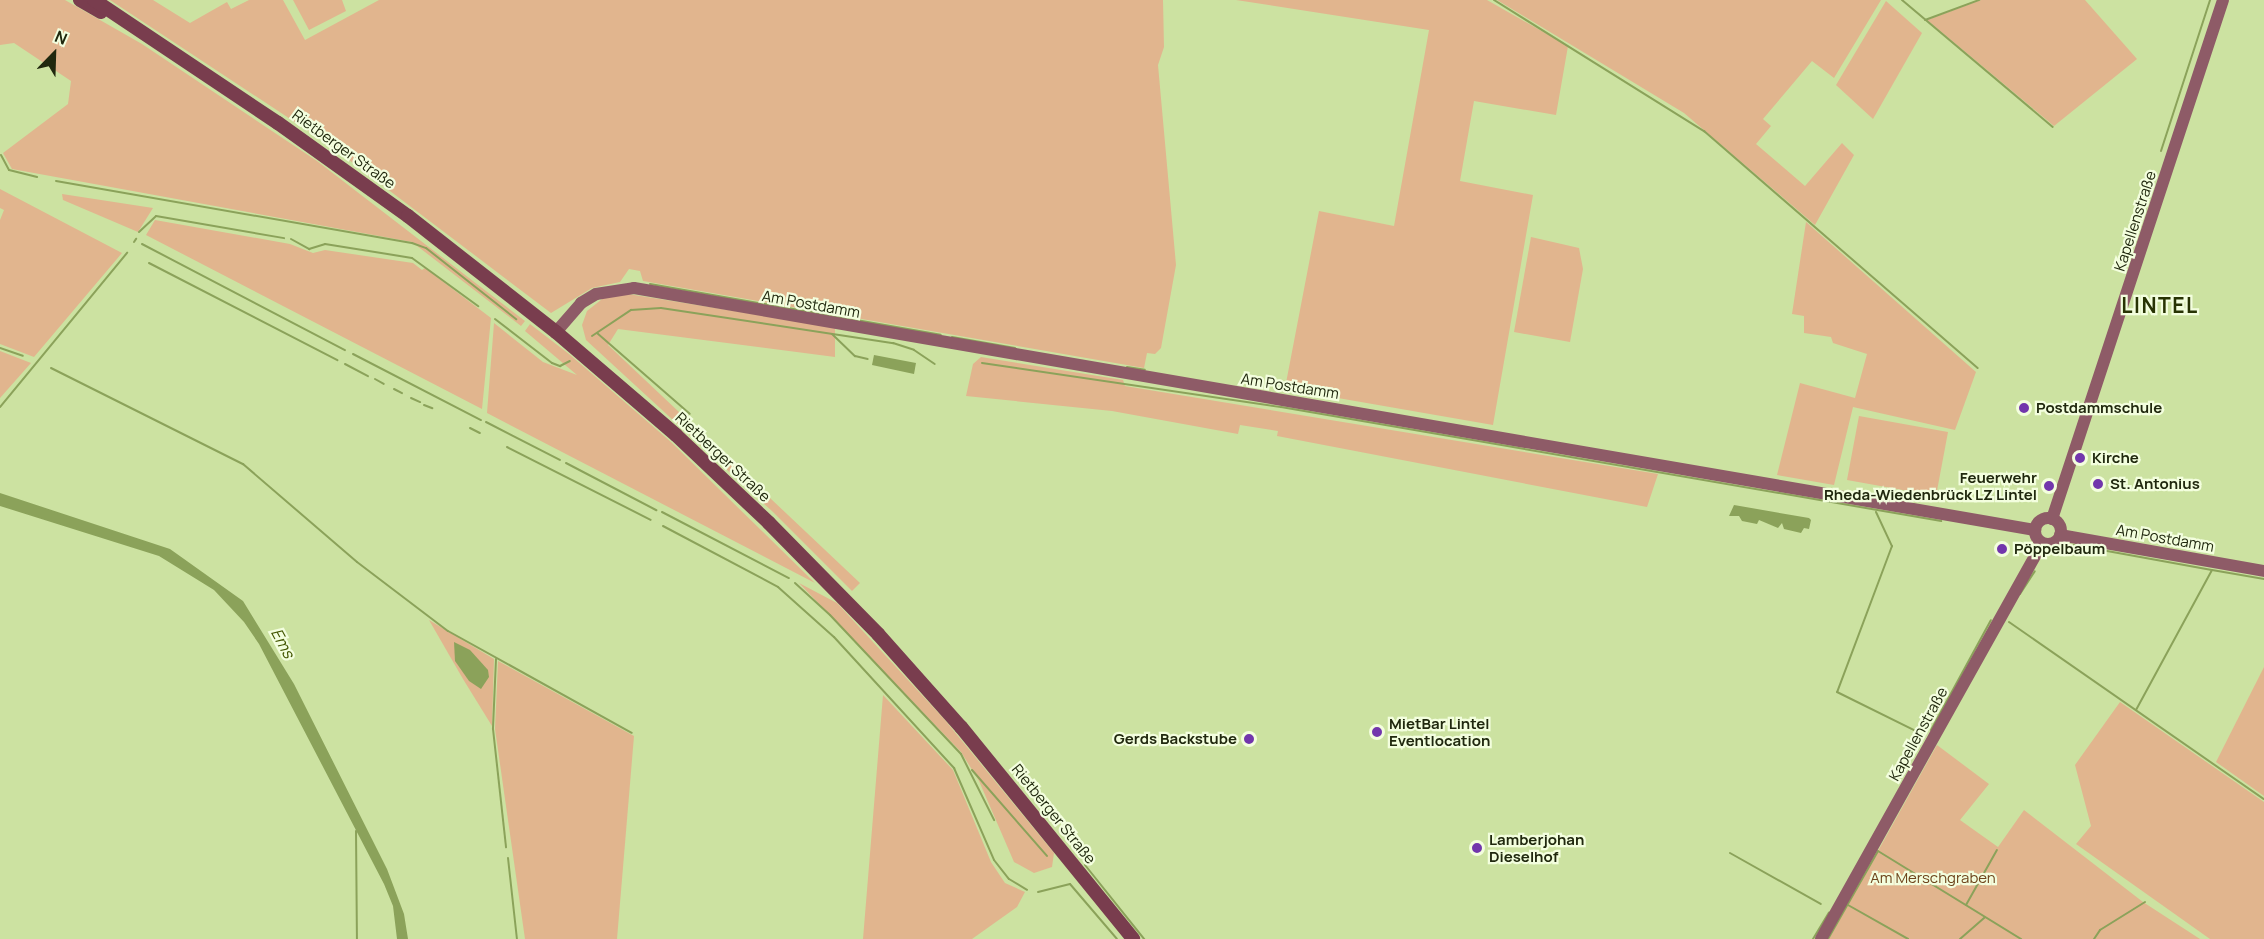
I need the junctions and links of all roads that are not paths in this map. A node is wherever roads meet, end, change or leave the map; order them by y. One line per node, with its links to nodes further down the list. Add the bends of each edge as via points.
1 (80, 0): 4 (main road, Rietberger Straße)
2 (94, 0): 4 (main road, Rietberger Straße)
3 (2223, 0): 6 (street, Kapellenstraße)
4 (214, 80): 5 (main road, Rietberger Straße, via 365,184)
5 (556, 333): 7 (street, Am Postdamm, via 588,298 604,291 634,288); 11 (main road, Rietberger Straße, via 707,464 826,579 961,727)
6 (2052, 519): 7 (street, via 2038,523); 8 (street, via 2060,528)
7 (2035, 530): 9 (street)
8 (2060, 535): 9 (street, via 2049,544); 10 (street, Am Postdamm)
9 (2042, 543): 12 (street, Kapellenstraße)
10 (2264, 571)
11 (1133, 939)
12 (1821, 939)

